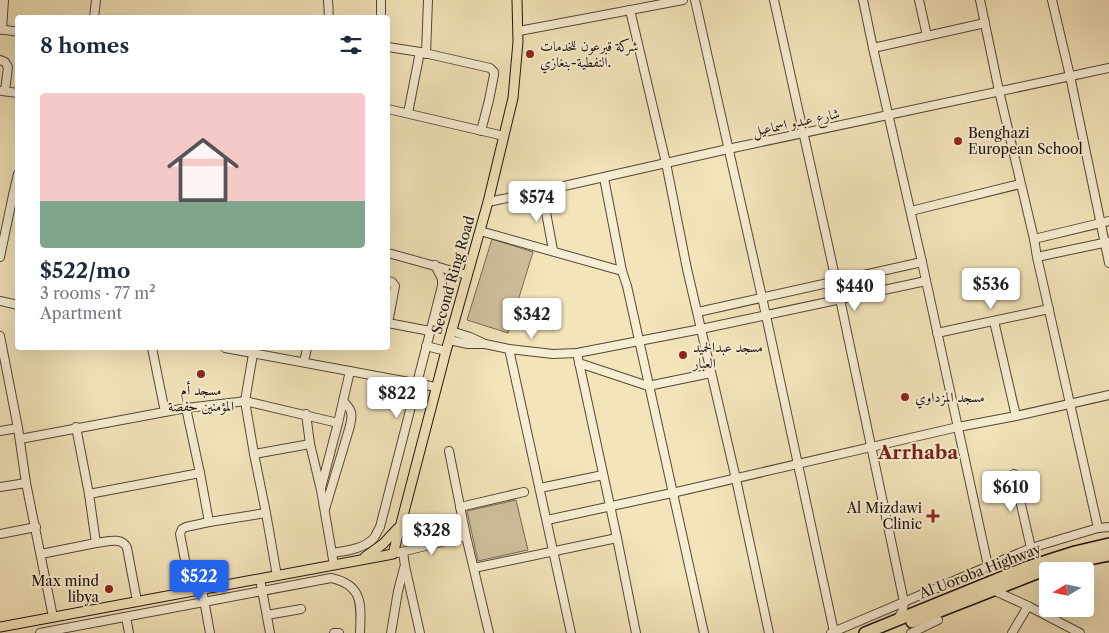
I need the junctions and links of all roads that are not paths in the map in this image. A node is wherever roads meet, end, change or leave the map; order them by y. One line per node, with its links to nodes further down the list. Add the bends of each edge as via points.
1 (4, 0): 20 (street)
2 (98, 0): 16 (street)
3 (328, 0): 17 (street)
4 (382, 0): 18 (street)
5 (428, 0): 26 (street)
6 (517, 0): 21 (main road, Second Ring Road)
7 (683, 0): 14 (street)
8 (695, 0): 39 (street)
9 (774, 0): 37 (street)
10 (863, 0): 25 (street)
11 (919, 0): 23 (street)
12 (980, 0): 19 (street)
13 (1052, 0): 29 (street)
14 (657, 3): 15 (street)
15 (630, 10): 21 (street); 40 (street)
16 (95, 15)
17 (329, 15)
18 (381, 15)
19 (984, 23): 23 (street); 31 (street)
20 (1, 30): 22 (street)
21 (518, 31): 38 (main road, Second Ring Road, via 513,98)
22 (15, 32)
23 (927, 36): 25 (street)
24 (390, 47): 26 (street)
25 (873, 48): 35 (street)
26 (423, 53): 34 (street); 36 (street, via 492,70 494,75)
27 (0, 60): 30 (street, via 8,67)
28 (1109, 68): 29 (street, شارع عبدو اسماعيل)
29 (1070, 76): 31 (street, شارع عبدو اسماعيل); 48 (street)
30 (2, 91): 32 (street)
31 (999, 91): 35 (street, شارع عبدو اسماعيل); 42 (street)
32 (15, 93)
33 (390, 109): 34 (street)
34 (408, 113): 36 (street)
35 (889, 114): 37 (street, شارع عبدو اسماعيل); 46 (street)
36 (481, 131): 38 (street)
37 (804, 133): 39 (street, شارع عبدو اسماعيل); 62 (street)
38 (504, 136): 45 (main road, Second Ring Road)
39 (728, 149): 40 (street, شارع عبدو اسماعيل); 65 (street)
40 (666, 163): 41 (street, شارع عبدو اسماعيل); 71 (street)
41 (604, 178): 43 (street, شارع عبدو اسماعيل); 60 (street)
42 (1020, 184): 46 (street); 50 (street)
43 (542, 192): 45 (street, شارع عبدو اسماعيل); 53 (street)
44 (15, 195): 52 (street)
45 (488, 202): 49 (main road, Second Ring Road)
46 (911, 211): 57 (street)
47 (1109, 221): 48 (street)
48 (1100, 223): 50 (street); 51 (street)
49 (480, 231): 53 (street); 61 (main road, Second Ring Road)
50 (1034, 239): 56 (street)
51 (1107, 242): 56 (street); 58 (street)
52 (1, 245): 55 (street)
53 (553, 250): 60 (street)
54 (390, 253): 59 (street)
55 (0, 257)
56 (1037, 257): 69 (street)
57 (922, 262): 62 (street); 63 (street)
58 (1109, 263)
59 (435, 265): 61 (street); 76 (street, via 442,286)
60 (622, 271): 80 (street)
61 (467, 274): 79 (main road, Second Ring Road)
62 (836, 281): 65 (street); 66 (street)
63 (926, 281): 66 (street); 77 (street)
64 (390, 282): 70 (street, via 395,286)
65 (762, 297): 71 (street); 72 (street)
66 (840, 299): 72 (street); 111 (street)
67 (0, 301): 68 (street)
68 (15, 304)
69 (1049, 309): 73 (street); 99 (street)
70 (390, 312)
71 (698, 312): 75 (street)
72 (766, 314): 75 (street); 114 (street)
73 (994, 321): 77 (street); 103 (street)
74 (390, 323): 76 (street)
75 (701, 328): 80 (street); 92 (street)
76 (430, 331): 81 (street)
77 (937, 333): 105 (street)
78 (0, 336): 88 (street)
79 (450, 336): 82 (street, via 468,344); 86 (main road, Second Ring Road)
80 (639, 341): 87 (street); 94 (street)
81 (426, 346): 86 (street); 93 (street)
82 (509, 349): 87 (street); 121 (street)
83 (152, 350): 101 (street)
84 (253, 350): 89 (street); 97 (street)
85 (307, 350): 89 (street)
86 (446, 351): 95 (main road, Second Ring Road)
87 (577, 353): 90 (street)
88 (2, 354): 106 (street)
89 (304, 362): 91 (street)
90 (579, 363): 94 (street); 116 (street)
91 (350, 371): 93 (street); 98 (street)
92 (711, 372): 94 (street); 118 (street)
93 (418, 384): 95 (street); 143 (street, via 375,537 359,547)
94 (648, 386): 124 (street)
95 (436, 387): 132 (main road, Second Ring Road)
96 (1109, 396): 99 (street)
97 (245, 401): 100 (street); 102 (street); 113 (street)
98 (343, 401): 104 (street); 129 (street, via 352,417)
99 (1070, 404): 103 (street); 135 (street)
100 (186, 408): 101 (street); 115 (street)
101 (165, 412): 107 (street)
102 (306, 414): 104 (street); 110 (street)
103 (1016, 416): 105 (street)
104 (338, 423): 122 (street)
105 (958, 427): 111 (street); 150 (street)
106 (18, 428): 108 (street); 109 (street)
107 (76, 428): 109 (street); 125 (street)
108 (0, 431)
109 (20, 439): 119 (street)
110 (310, 444): 113 (street); 122 (street)
111 (872, 447): 114 (street); 159 (street)
112 (449, 451): 126 (street)
113 (254, 454): 128 (street)
114 (798, 464): 118 (street); 170 (street)
115 (200, 473): 125 (street); 131 (street)
116 (603, 474): 121 (street); 127 (street)
117 (1014, 474): 141 (street)
118 (736, 479): 124 (street); 184 (street)
119 (26, 483): 120 (street); 134 (street)
120 (0, 487)
121 (540, 488): 130 (street)
122 (320, 490): 129 (street)
123 (524, 492): 126 (street)
124 (672, 493): 127 (street); 183 (street)
125 (89, 494): 139 (street)
126 (460, 506): 137 (street)
127 (610, 506): 130 (street); 138 (street)
128 (266, 512): 131 (street); 152 (street)
129 (324, 512): 143 (street)
130 (547, 520): 142 (street)
131 (209, 522): 157 (street, via 186,527 180,534)
132 (401, 524): 144 (main road, Second Ring Road); 147 (main road, via 384,544)
133 (1109, 526): 135 (street)
134 (36, 527): 136 (street); 145 (street)
135 (1098, 528): 141 (street)
136 (0, 534)
137 (466, 536): 144 (street); 151 (street)
138 (617, 538): 142 (street); 182 (street)
139 (96, 543): 145 (street); 158 (street, via 114,540 125,544)
140 (1109, 544): 167 (highway, Al Uoroba Highway, via 1050,559)
141 (1031, 548): 150 (street)
142 (553, 551): 151 (street); 181 (street)
143 (332, 553): 148 (street)
144 (398, 553): 147 (main road); 149 (street)
145 (41, 554): 164 (street)
146 (1109, 555): 155 (highway, Al Uoroba Highway, via 1042,571)
147 (360, 560): 148 (main road)
148 (334, 565): 152 (main road)
149 (405, 566): 178 (street); 179 (street)
150 (988, 566): 159 (street)
151 (474, 568): 180 (street)
152 (277, 576): 153 (main road)
153 (260, 579): 154 (main road); 156 (street)
154 (202, 590): 157 (main road); 160 (street)
155 (993, 590): 161 (street); 186 (highway, Al Uoroba Highway)
156 (263, 591): 160 (street); 163 (street); 177 (street, via 331,578 346,582 361,605)
157 (191, 592): 158 (main road)
158 (137, 601): 164 (main road)
159 (904, 602): 167 (street); 170 (street)
160 (204, 603): 165 (street); 173 (street)
161 (1028, 606): 188 (street); 189 (street)
162 (301, 609): 163 (street)
163 (267, 615): 174 (street)
164 (53, 617): 166 (main road)
165 (126, 617): 171 (street); 172 (street)
166 (43, 619): 169 (main road); 171 (street)
167 (897, 620): 185 (highway, Al Uoroba Highway)
168 (938, 620): 187 (street)
169 (0, 627)
170 (833, 632)
171 (44, 633)
172 (129, 633)
173 (210, 633)
174 (270, 633)
175 (334, 633): 176 (street)
176 (339, 633)
177 (360, 633)
178 (391, 633)
179 (420, 633)
180 (489, 633)
181 (571, 633)
182 (636, 633)
183 (704, 633)
184 (769, 633)
185 (865, 633)
186 (885, 633)
187 (912, 633)
188 (1012, 633)
189 (1080, 633)

